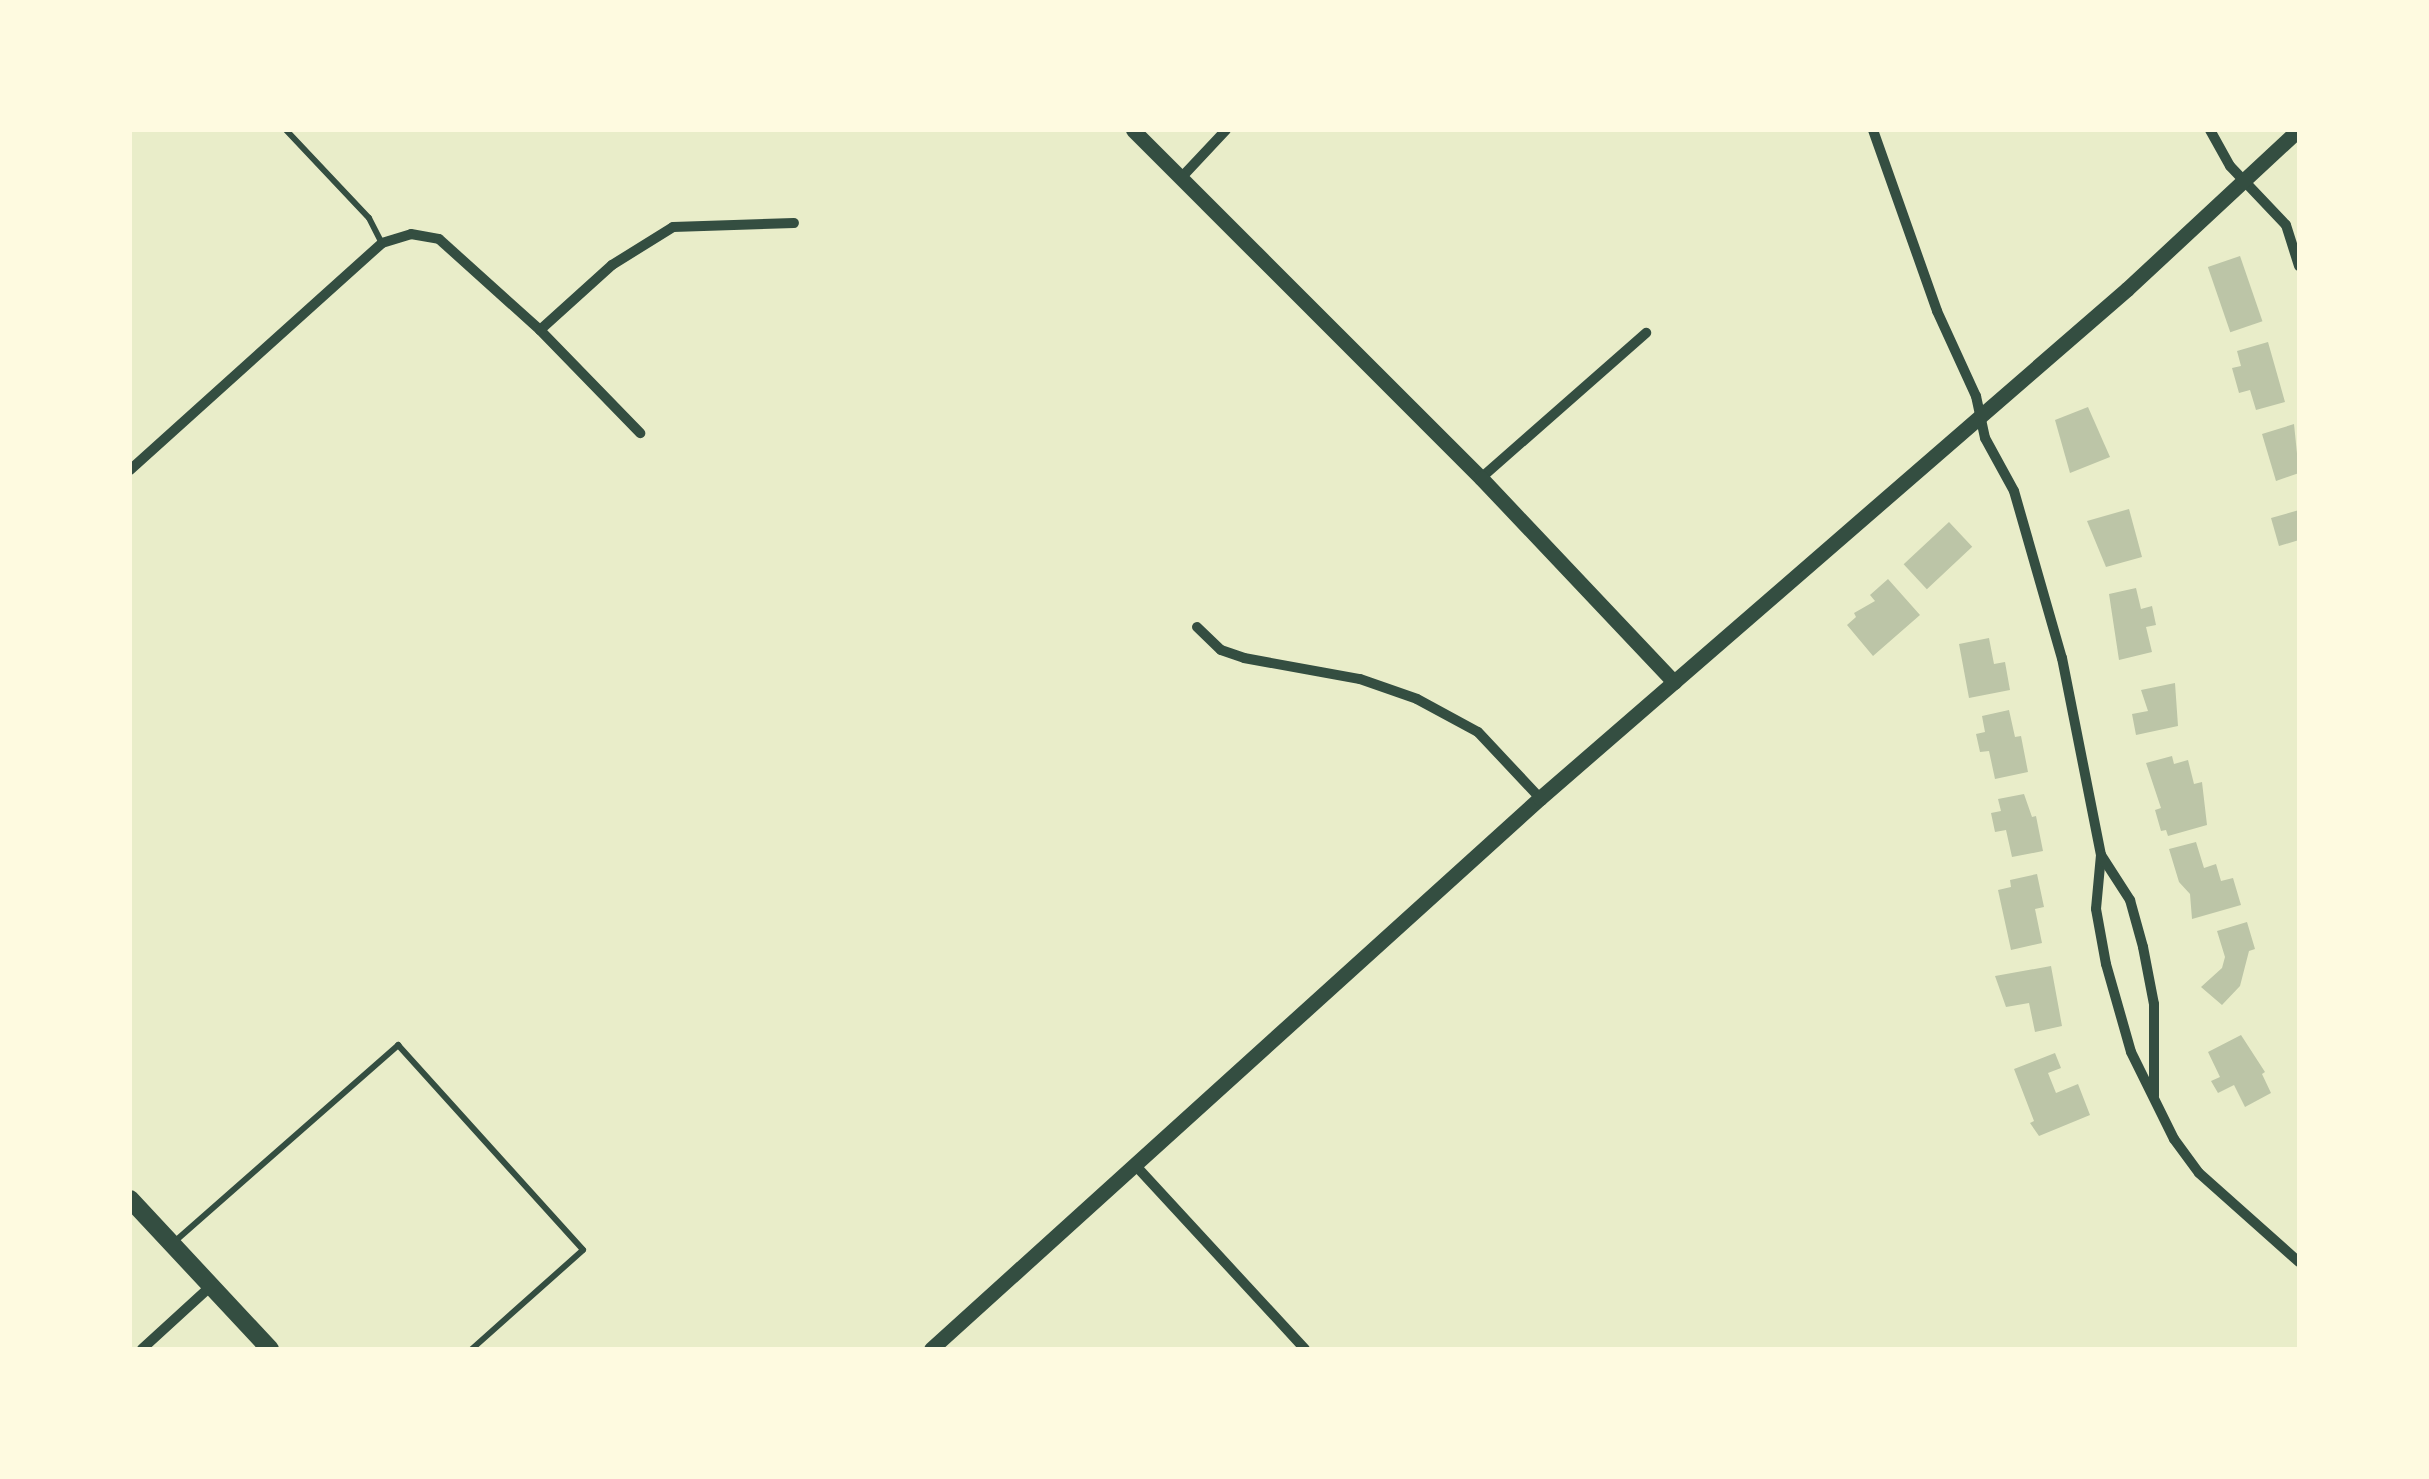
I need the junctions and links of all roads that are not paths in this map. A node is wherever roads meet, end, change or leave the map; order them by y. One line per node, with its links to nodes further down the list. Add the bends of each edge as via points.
1 (286, 130): 10 (lane, via 369,218)
2 (1134, 130): 7 (street)
3 (1226, 130): 7 (street)
4 (1873, 130): 14 (street)
5 (2210, 130): 8 (street)
6 (2298, 130): 8 (street)
7 (1180, 179): 17 (street)
8 (2244, 179): 11 (street, via 2286,225); 14 (street)
9 (794, 223): 12 (street, via 673,226 612,265)
10 (382, 242): 12 (street, via 410,234 439,239); 16 (street)
11 (2299, 266)
12 (540, 330): 15 (street)
13 (1646, 333): 17 (street)
14 (1980, 418): 19 (street); 21 (street, via 2014,491 2062,658)
15 (640, 434)
16 (130, 470)
17 (1481, 478): 19 (street)
18 (1197, 626): 20 (street, via 1221,650 1244,658 1360,679 1417,699 1478,732)
19 (1674, 682): 20 (street)
20 (1540, 798): 23 (street)
21 (2102, 856): 22 (street, via 2096,909 2106,964 2131,1052); 22 (street, via 2130,900 2143,947 2154,1004)
22 (2154, 1096): 26 (street, via 2199,1173)
23 (1136, 1166): 31 (street); 32 (street)
24 (130, 1199): 25 (main road)
25 (172, 1244): 27 (main road); 30 (lane, via 398,1045 583,1250)
26 (2299, 1262)
27 (211, 1286): 28 (street); 29 (main road)
28 (142, 1349)
29 (270, 1349)
30 (472, 1349)
31 (931, 1349)
32 (1305, 1349)

